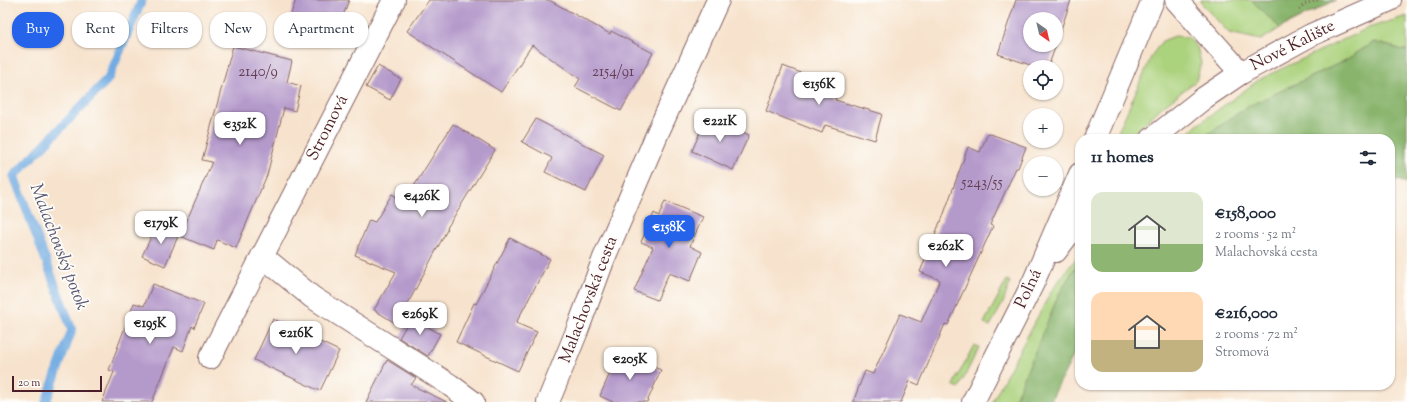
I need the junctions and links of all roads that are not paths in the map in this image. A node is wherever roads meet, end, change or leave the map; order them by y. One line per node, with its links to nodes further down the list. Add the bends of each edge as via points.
1 (394, 0): 11 (street, Stromová)
2 (718, 0): 15 (street, Malachovská cesta, via 607,251)
3 (1154, 0): 7 (street)
4 (1176, 0): 6 (street, Nové Kalište)
5 (1390, 0): 6 (street, Nové Kalište, via 1311,35)
6 (1241, 73): 8 (street, Nové Kalište)
7 (1097, 134)
8 (1158, 134)
9 (1075, 186): 12 (street, Poľná)
10 (1075, 226): 12 (street)
11 (262, 256): 13 (street, Stromová); 14 (street, via 312,297)
12 (1033, 283): 16 (street, Poľná)
13 (210, 358)
14 (473, 402)
15 (548, 402)
16 (973, 402)

